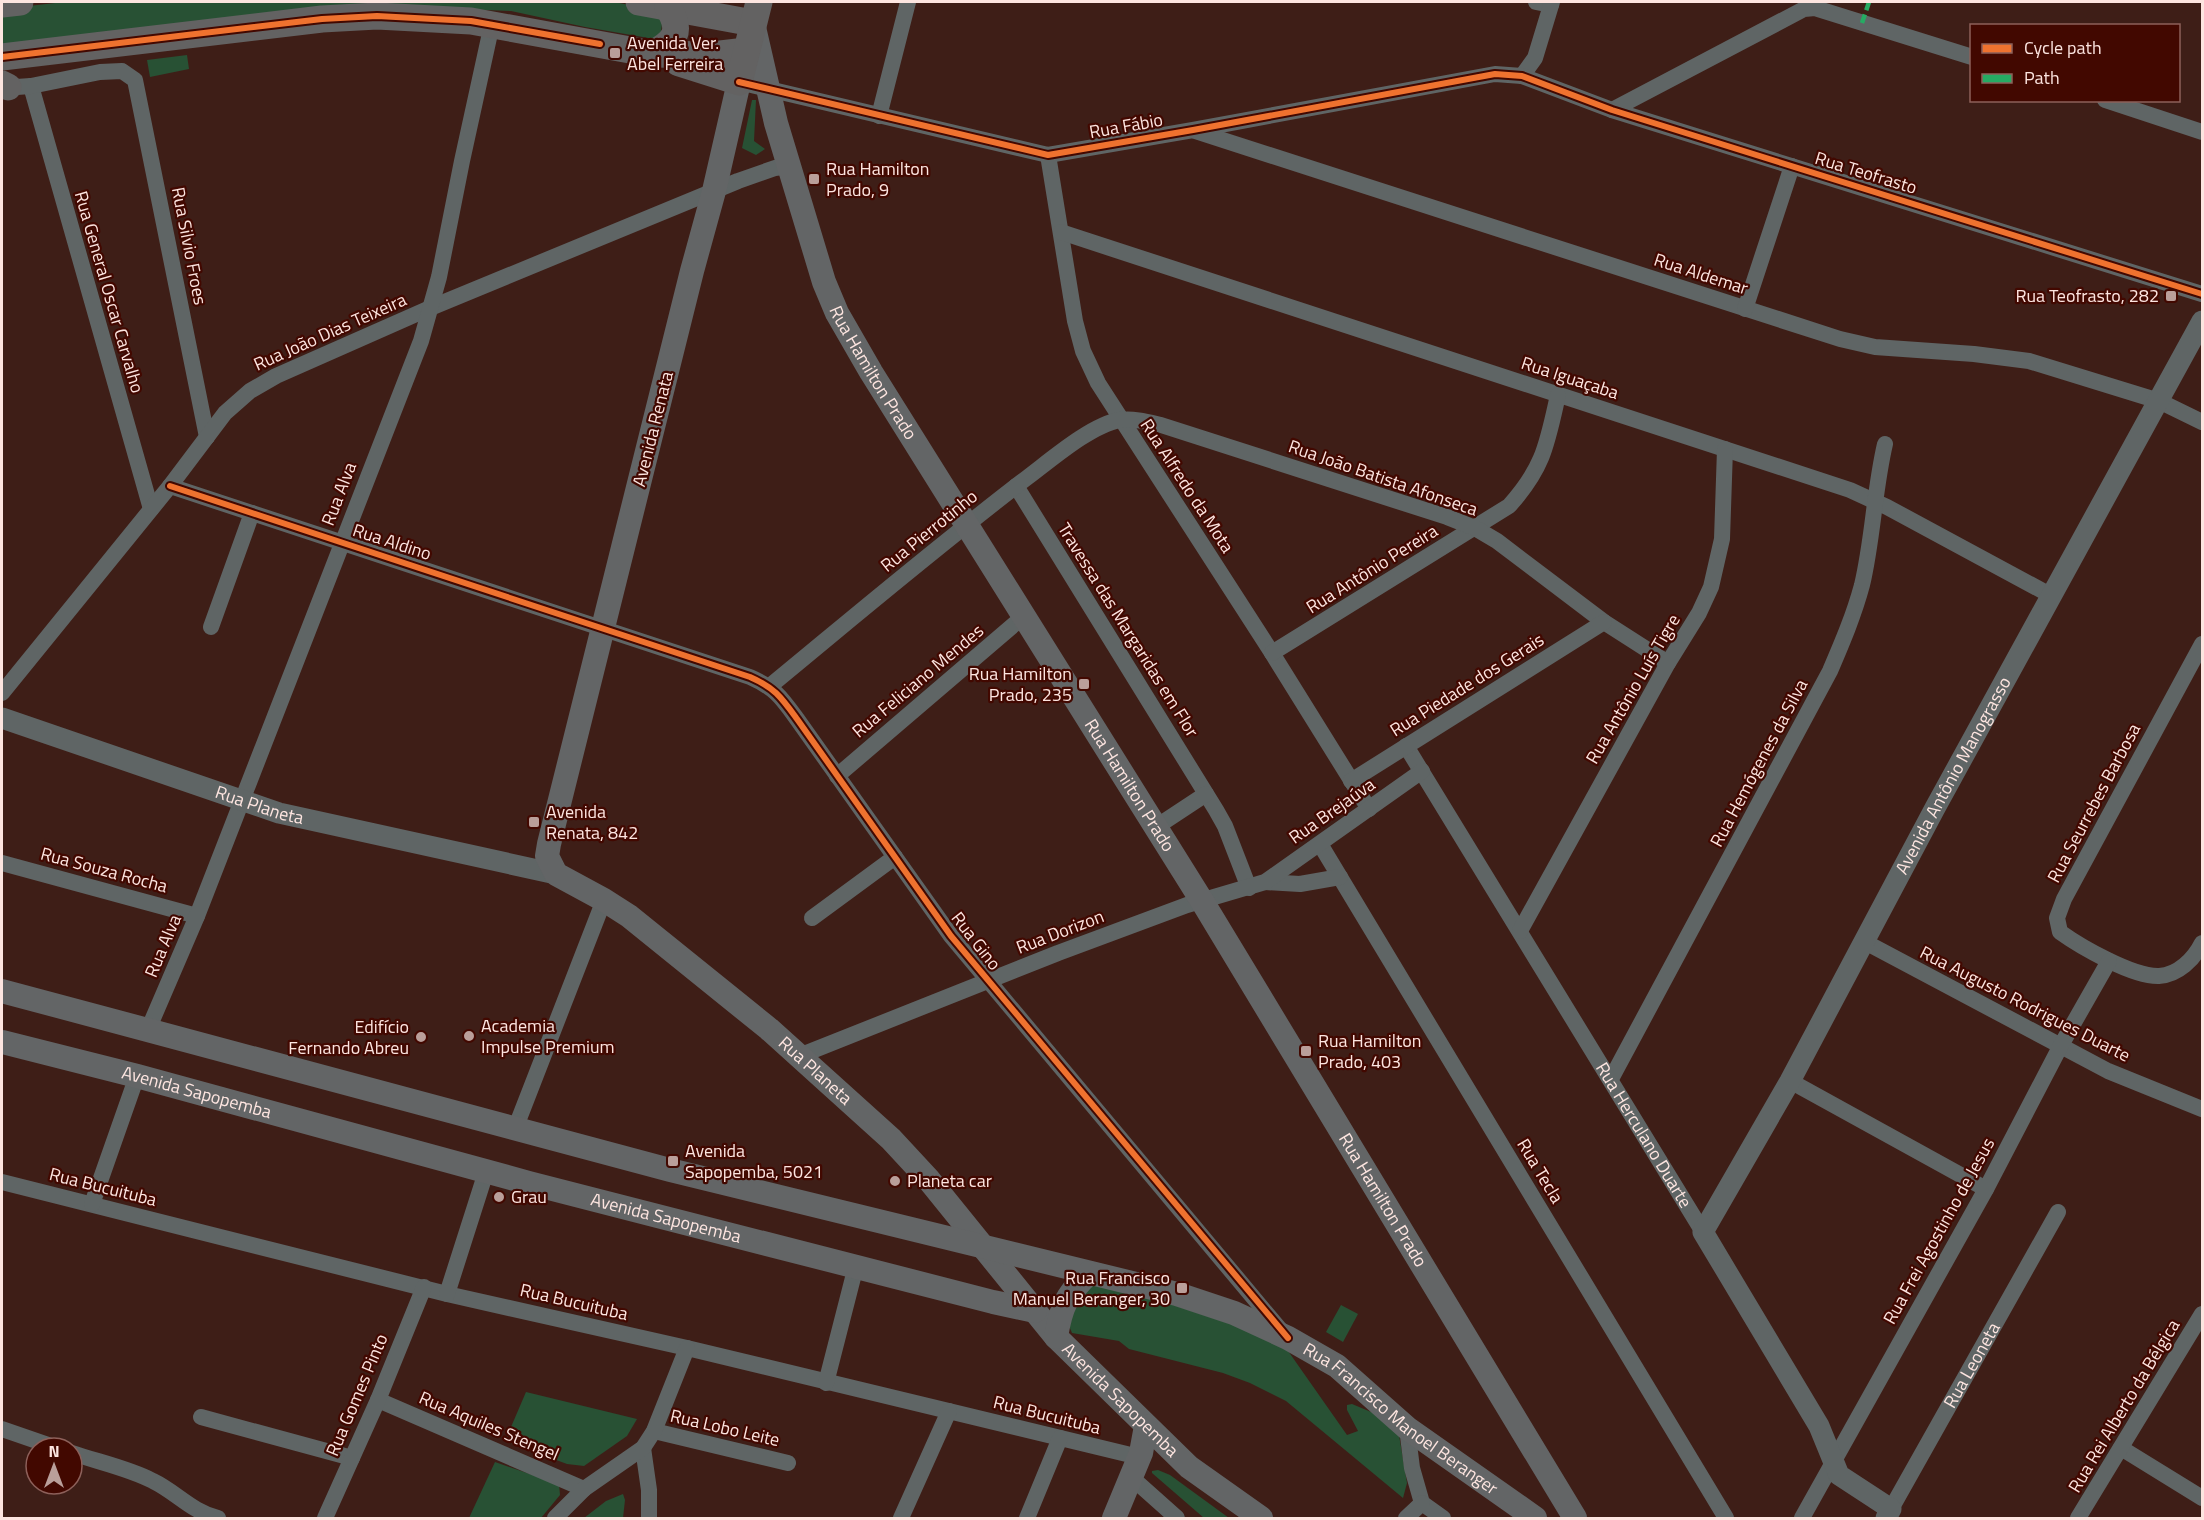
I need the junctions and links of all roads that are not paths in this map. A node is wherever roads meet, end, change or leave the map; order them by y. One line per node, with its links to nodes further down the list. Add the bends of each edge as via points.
1 (20, 2): 4 (main road)
2 (639, 2): 6 (main road)
3 (908, 2): 19 (street)
4 (2, 3)
5 (1547, 3): 13 (street, via 1535,58)
6 (668, 7): 7 (main road); 10 (main road, via 675,21 675,35)
7 (756, 13): 9 (main road, Avenida Renata); 16 (main road, Rua Hamilton Prado)
8 (492, 24): 10 (main road); 11 (main road, via 377,16 322,19); 28 (street, Rua Alva)
9 (746, 51): 10 (main road); 14 (main road, Avenida Renata)
10 (652, 54): 14 (main road)
11 (2, 57)
12 (1970, 57): 18 (street, via 1815,8 1804,9)
13 (1522, 76): 18 (street, Rua Teofrasto); 20 (street, Rua Fábio, via 1495,74)
14 (739, 82): 16 (street, Rua Fábio); 25 (main road, Avenida Renata)
15 (10, 86): 35 (street, Rua Silvio Froes, via 100,72 127,72 135,80); 41 (street, Rua General Oscar Carvalho)
16 (768, 90): 19 (street, Rua Fábio); 23 (main road, Rua Hamilton Prado)
17 (2111, 102): 21 (street)
18 (1612, 110): 24 (street, Rua Teofrasto)
19 (879, 116): 22 (street, Rua Fábio)
20 (1193, 130): 22 (street, Rua Fábio); 29 (street, Rua Aldemar)
21 (2202, 132)
22 (1048, 154): 26 (street, Rua Alfredo da Mota)
23 (790, 166): 25 (street, Rua João Dias Teixeira, via 758,173); 43 (main road, Rua Hamilton Prado, via 837,313)
24 (1792, 166): 27 (street, Rua Teofrasto); 29 (street)
25 (714, 191): 28 (street, Rua João Dias Teixeira); 50 (main road, Avenida Renata)
26 (1061, 232): 31 (street, Rua Iguaçaba); 33 (street, Rua Alfredo da Mota, via 1069,292 1083,351)
27 (2202, 294)
28 (430, 308): 35 (street, Rua João Dias Teixeira, via 250,391 225,413); 45 (street, Rua Alva, via 421,341)
29 (1745, 309): 32 (street, Rua Aldemar, via 1875,347 2029,362)
30 (2202, 321): 32 (street, Avenida Antônio Manograsso)
31 (1558, 395): 37 (street, Rua Iguaçaba); 44 (street, Rua Antônio Pereira, via 1545,450 1527,486 1509,506)
32 (2159, 401): 34 (street, Rua Aldemar); 46 (street, Avenida Antônio Manograsso)
33 (1121, 420): 39 (street, Rua Pierrotinho, via 1100,427); 44 (street, Rua João Batista Afonseca, via 1161,425); 52 (street, Rua Alfredo da Mota)
34 (2202, 422)
35 (207, 437): 38 (street, Rua João Dias Teixeira)
36 (1885, 444): 40 (street, Rua Hemógenes da Silva)
37 (1725, 449): 40 (street, Rua Iguaçaba); 53 (street, Rua Antônio Luís Tigre, via 1722,539 1711,587)
38 (170, 486): 41 (street, Rua João Dias Teixeira); 42 (street, Rua Aldino)
39 (1016, 486): 43 (street, Rua Pierrotinho); 61 (street, Travessa das Margaridas em Flor)
40 (1874, 500): 46 (street, Rua Iguaçaba); 87 (street, Rua Hemógenes da Silva, via 1853,618 1830,671)
41 (151, 509): 55 (street, Rua João Dias Teixeira)
42 (252, 513): 45 (street, Rua Aldino); 49 (street)
43 (968, 525): 47 (main road, Rua Hamilton Prado); 54 (street, Rua Pierrotinho)
44 (1475, 528): 48 (street, Rua João Batista Afonseca); 52 (street, Rua Antônio Pereira)
45 (342, 542): 50 (street, Rua Aldino); 62 (street, Rua Alva)
46 (2052, 596): 77 (street, Avenida Antônio Manograsso)
47 (1024, 616): 59 (street, Rua Feliciano Mendes); 64 (main road, Rua Hamilton Prado)
48 (1604, 622): 53 (street, Rua João Batista Afonseca); 57 (street, Rua Piedade dos Gerais)
49 (211, 627)
50 (604, 627): 54 (street, Rua Gino); 68 (main road, Avenida Renata, via 549,843)
51 (2202, 644): 79 (street, Rua Seurrebes Barbosa, via 2059,910 2060,932)
52 (1272, 653): 60 (street, Rua Alfredo da Mota)
53 (1668, 663): 76 (street, Rua Antônio Luís Tigre)
54 (770, 686): 59 (street, Rua Gino)
55 (2, 693)
56 (2, 718): 62 (street, Rua Planeta)
57 (1406, 746): 58 (street, Rua Herculano Duarte); 60 (street, Rua Piedade dos Gerais)
58 (1422, 771): 63 (street, Rua Brejaúva); 76 (street, Rua Herculano Duarte)
59 (837, 776): 66 (street, Rua Gino)
60 (1351, 781): 63 (street, Rua Alfredo da Mota)
61 (1206, 794): 64 (street); 71 (street, Travessa das Margaridas em Flor, via 1225,826)
62 (242, 801): 68 (street, Rua Planeta, via 478,858 525,867); 74 (street, Rua Alva)
63 (1369, 809): 65 (street, Rua Brejaúva)
64 (1156, 827): 73 (main road, Rua Hamilton Prado)
65 (1320, 843): 69 (street, Rua Tecla); 70 (street, Rua Brejaúva)
66 (895, 857): 75 (street); 80 (street, Rua Gino)
67 (2, 862): 74 (street, Rua Souza Rocha)
68 (552, 865): 72 (main road, Rua Planeta)
69 (1340, 877): 70 (street, Rua Brejaúva, via 1300,884); 141 (street, Rua Tecla)
70 (1265, 882): 71 (street, Rua Brejaúva)
71 (1249, 888): 73 (street, Rua Brejaúva)
72 (604, 900): 85 (main road, Rua Planeta, via 629,916); 90 (street)
73 (1202, 901): 80 (street, Rua Dorizon); 140 (main road, Rua Hamilton Prado)
74 (197, 916): 82 (street, Rua Alva)
75 (812, 918)
76 (1520, 931): 87 (street, Rua Herculano Duarte)
77 (1865, 942): 84 (street, Rua Augusto Rodrigues Duarte); 88 (street, Avenida Antônio Manograsso)
78 (2202, 943): 79 (street, via 2186,964 2160,976 2145,975)
79 (2109, 961): 84 (street, Rua Frei Agostinho de Jesus)
80 (987, 980): 85 (street, Rua Dorizon); 106 (street, Rua Gino)
81 (2, 991): 82 (main road)
82 (148, 1030): 90 (main road)
83 (2, 1042): 86 (main road, Avenida Sapopemba)
84 (2060, 1047): 89 (street, Rua Augusto Rodrigues Duarte); 93 (street, Rua Frei Agostinho de Jesus)
85 (799, 1056): 96 (main road, Rua Planeta, via 891,1139 929,1180)
86 (136, 1076): 91 (main road, Avenida Sapopemba); 94 (street)
87 (1611, 1079): 97 (street, Rua Herculano Duarte)
88 (1790, 1081): 93 (street); 97 (street, Avenida Antônio Manograsso)
89 (2202, 1109)
90 (515, 1129): 96 (main road, via 670,1170)
91 (486, 1172): 99 (main road, Avenida Sapopemba); 102 (street)
92 (2, 1182): 94 (street, Rua Bucuituba)
93 (1986, 1189): 122 (street, Rua Frei Agostinho de Jesus)
94 (92, 1204): 101 (street, Rua Bucuituba)
95 (2058, 1212): 127 (street, Rua Leoneta)
96 (955, 1230): 98 (main road)
97 (1703, 1232): 122 (street, Rua Herculano Duarte, via 1819,1426)
98 (984, 1248): 100 (main road, Rua Francisco Manoel Beranger); 103 (main road)
99 (856, 1266): 103 (main road, Avenida Sapopemba); 108 (street)
100 (1089, 1273): 105 (main road, via 1063,1304); 106 (main road, Rua Francisco Manoel Beranger, via 1234,1312)
101 (424, 1287): 102 (street, Rua Bucuituba); 109 (street, Rua Gomes Pinto)
102 (447, 1294): 107 (street, Rua Bucuituba)
103 (1035, 1311): 105 (main road, Avenida Sapopemba)
104 (2202, 1314): 118 (street, Rua Rei Alberto da Bélgica)
105 (1056, 1337): 119 (main road, Avenida Sapopemba)
106 (1288, 1338): 112 (main road, Rua Francisco Manoel Beranger, via 1337,1366)
107 (687, 1348): 108 (street, Rua Bucuituba); 114 (street)
108 (826, 1383): 110 (street, Rua Bucuituba)
109 (378, 1400): 121 (street, Rua Gomes Pinto); 124 (street, Rua Aquiles Stengel)
110 (950, 1411): 116 (street, Rua Bucuituba); 132 (street)
111 (201, 1417): 121 (street)
112 (1407, 1428): 126 (street); 139 (main road, Rua Francisco Manoel Beranger)
113 (2, 1429): 115 (street)
114 (654, 1431): 117 (street); 123 (street, Rua Lobo Leite)
115 (24, 1437)
116 (1060, 1438): 119 (street, Rua Bucuituba); 133 (street)
117 (642, 1448): 124 (street); 131 (street)
118 (2121, 1448): 125 (street); 143 (street, Rua Rei Alberto da Bélgica)
119 (1144, 1451): 134 (main road); 135 (street); 136 (main road, Avenida Sapopemba, via 1189,1467)
120 (84, 1457): 128 (street, via 150,1479 191,1507)
121 (352, 1458): 129 (street, Rua Gomes Pinto)
122 (1833, 1462): 127 (street, Rua Herculano Duarte, via 1844,1480); 142 (street, Rua Frei Agostinho de Jesus)
123 (788, 1463)
124 (584, 1489): 130 (street)
125 (2202, 1498)
126 (1422, 1503): 137 (street); 138 (street)
127 (1888, 1514)
128 (218, 1518)
129 (325, 1518)
130 (555, 1518)
131 (649, 1518)
132 (901, 1518)
133 (1027, 1518)
134 (1114, 1518)
135 (1177, 1518)
136 (1261, 1518)
137 (1406, 1518)
138 (1443, 1518)
139 (1535, 1518)
140 (1575, 1518)
141 (1726, 1518)
142 (1802, 1518)
143 (2078, 1518)

